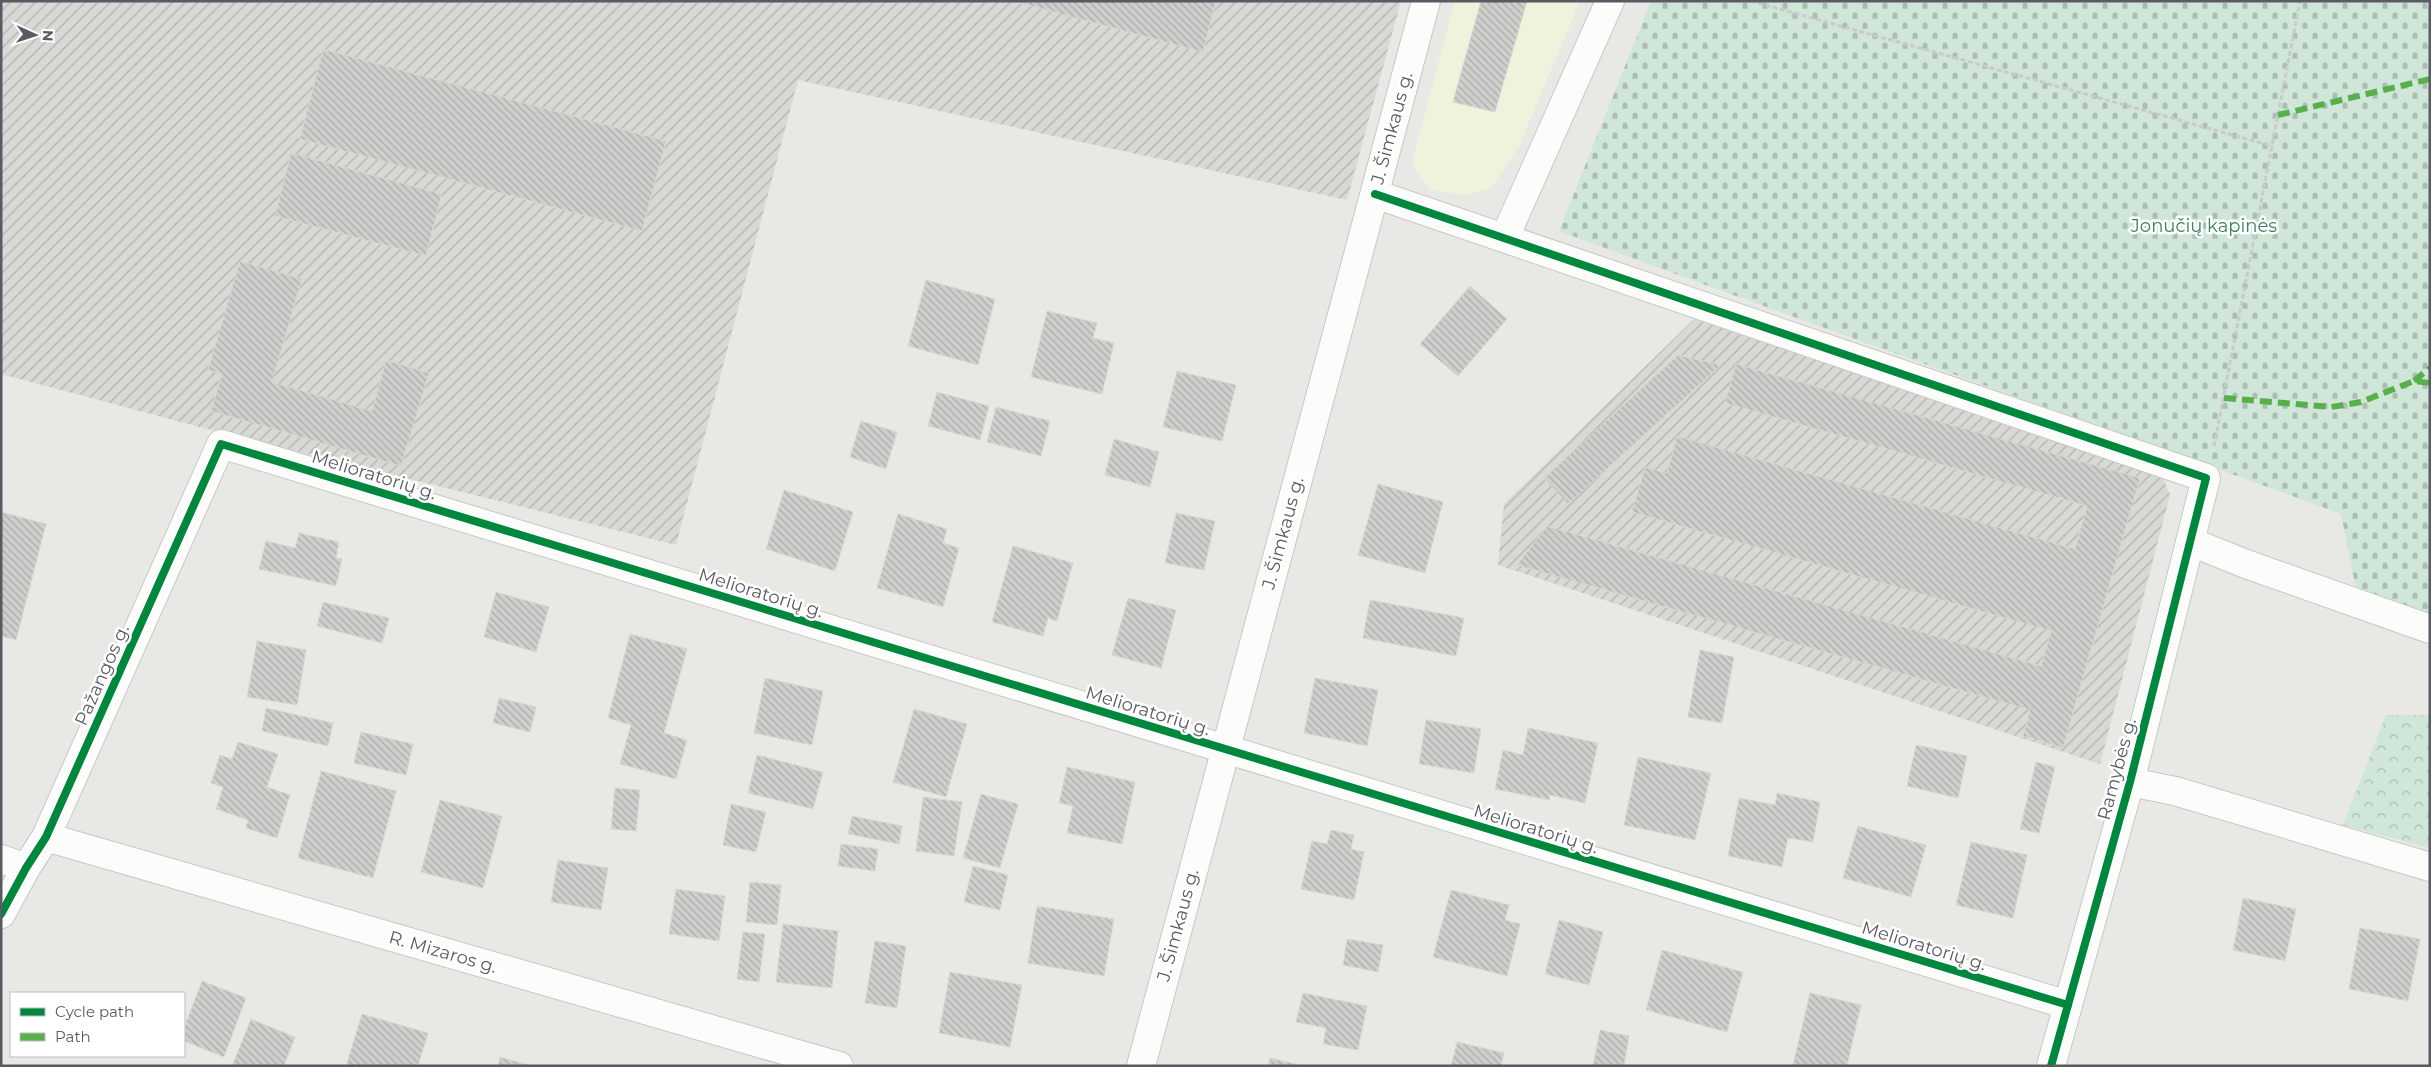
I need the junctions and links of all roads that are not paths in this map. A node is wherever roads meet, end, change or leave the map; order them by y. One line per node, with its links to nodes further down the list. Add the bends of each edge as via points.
1 (1426, 1): 3 (street, J. Šimkaus g.)
2 (1610, 1): 4 (street)
3 (1374, 194): 4 (street); 8 (street, J. Šimkaus g.)
4 (1505, 237): 6 (street, Ramybės g., via 2206,478)
5 (221, 444): 8 (street, Melioratorių g.); 10 (street, Pažangos g.)
6 (2191, 542): 7 (street); 9 (street, Ramybės g.)
7 (2430, 629)
8 (1225, 750): 14 (street, Melioratorių g.); 16 (street, J. Šimkaus g.)
9 (2130, 782): 12 (street, Ramybės g., via 2175,791); 14 (street, Ramybės g.)
10 (46, 838): 11 (street, Pažangos g.); 15 (street, R. Mizaros g.)
11 (14, 863): 13 (street, Pažangos g.)
12 (2430, 867)
13 (1, 914)
14 (2068, 1005): 17 (street, Ramybės g.)
15 (839, 1066)
16 (1141, 1066)
17 (2052, 1066)

